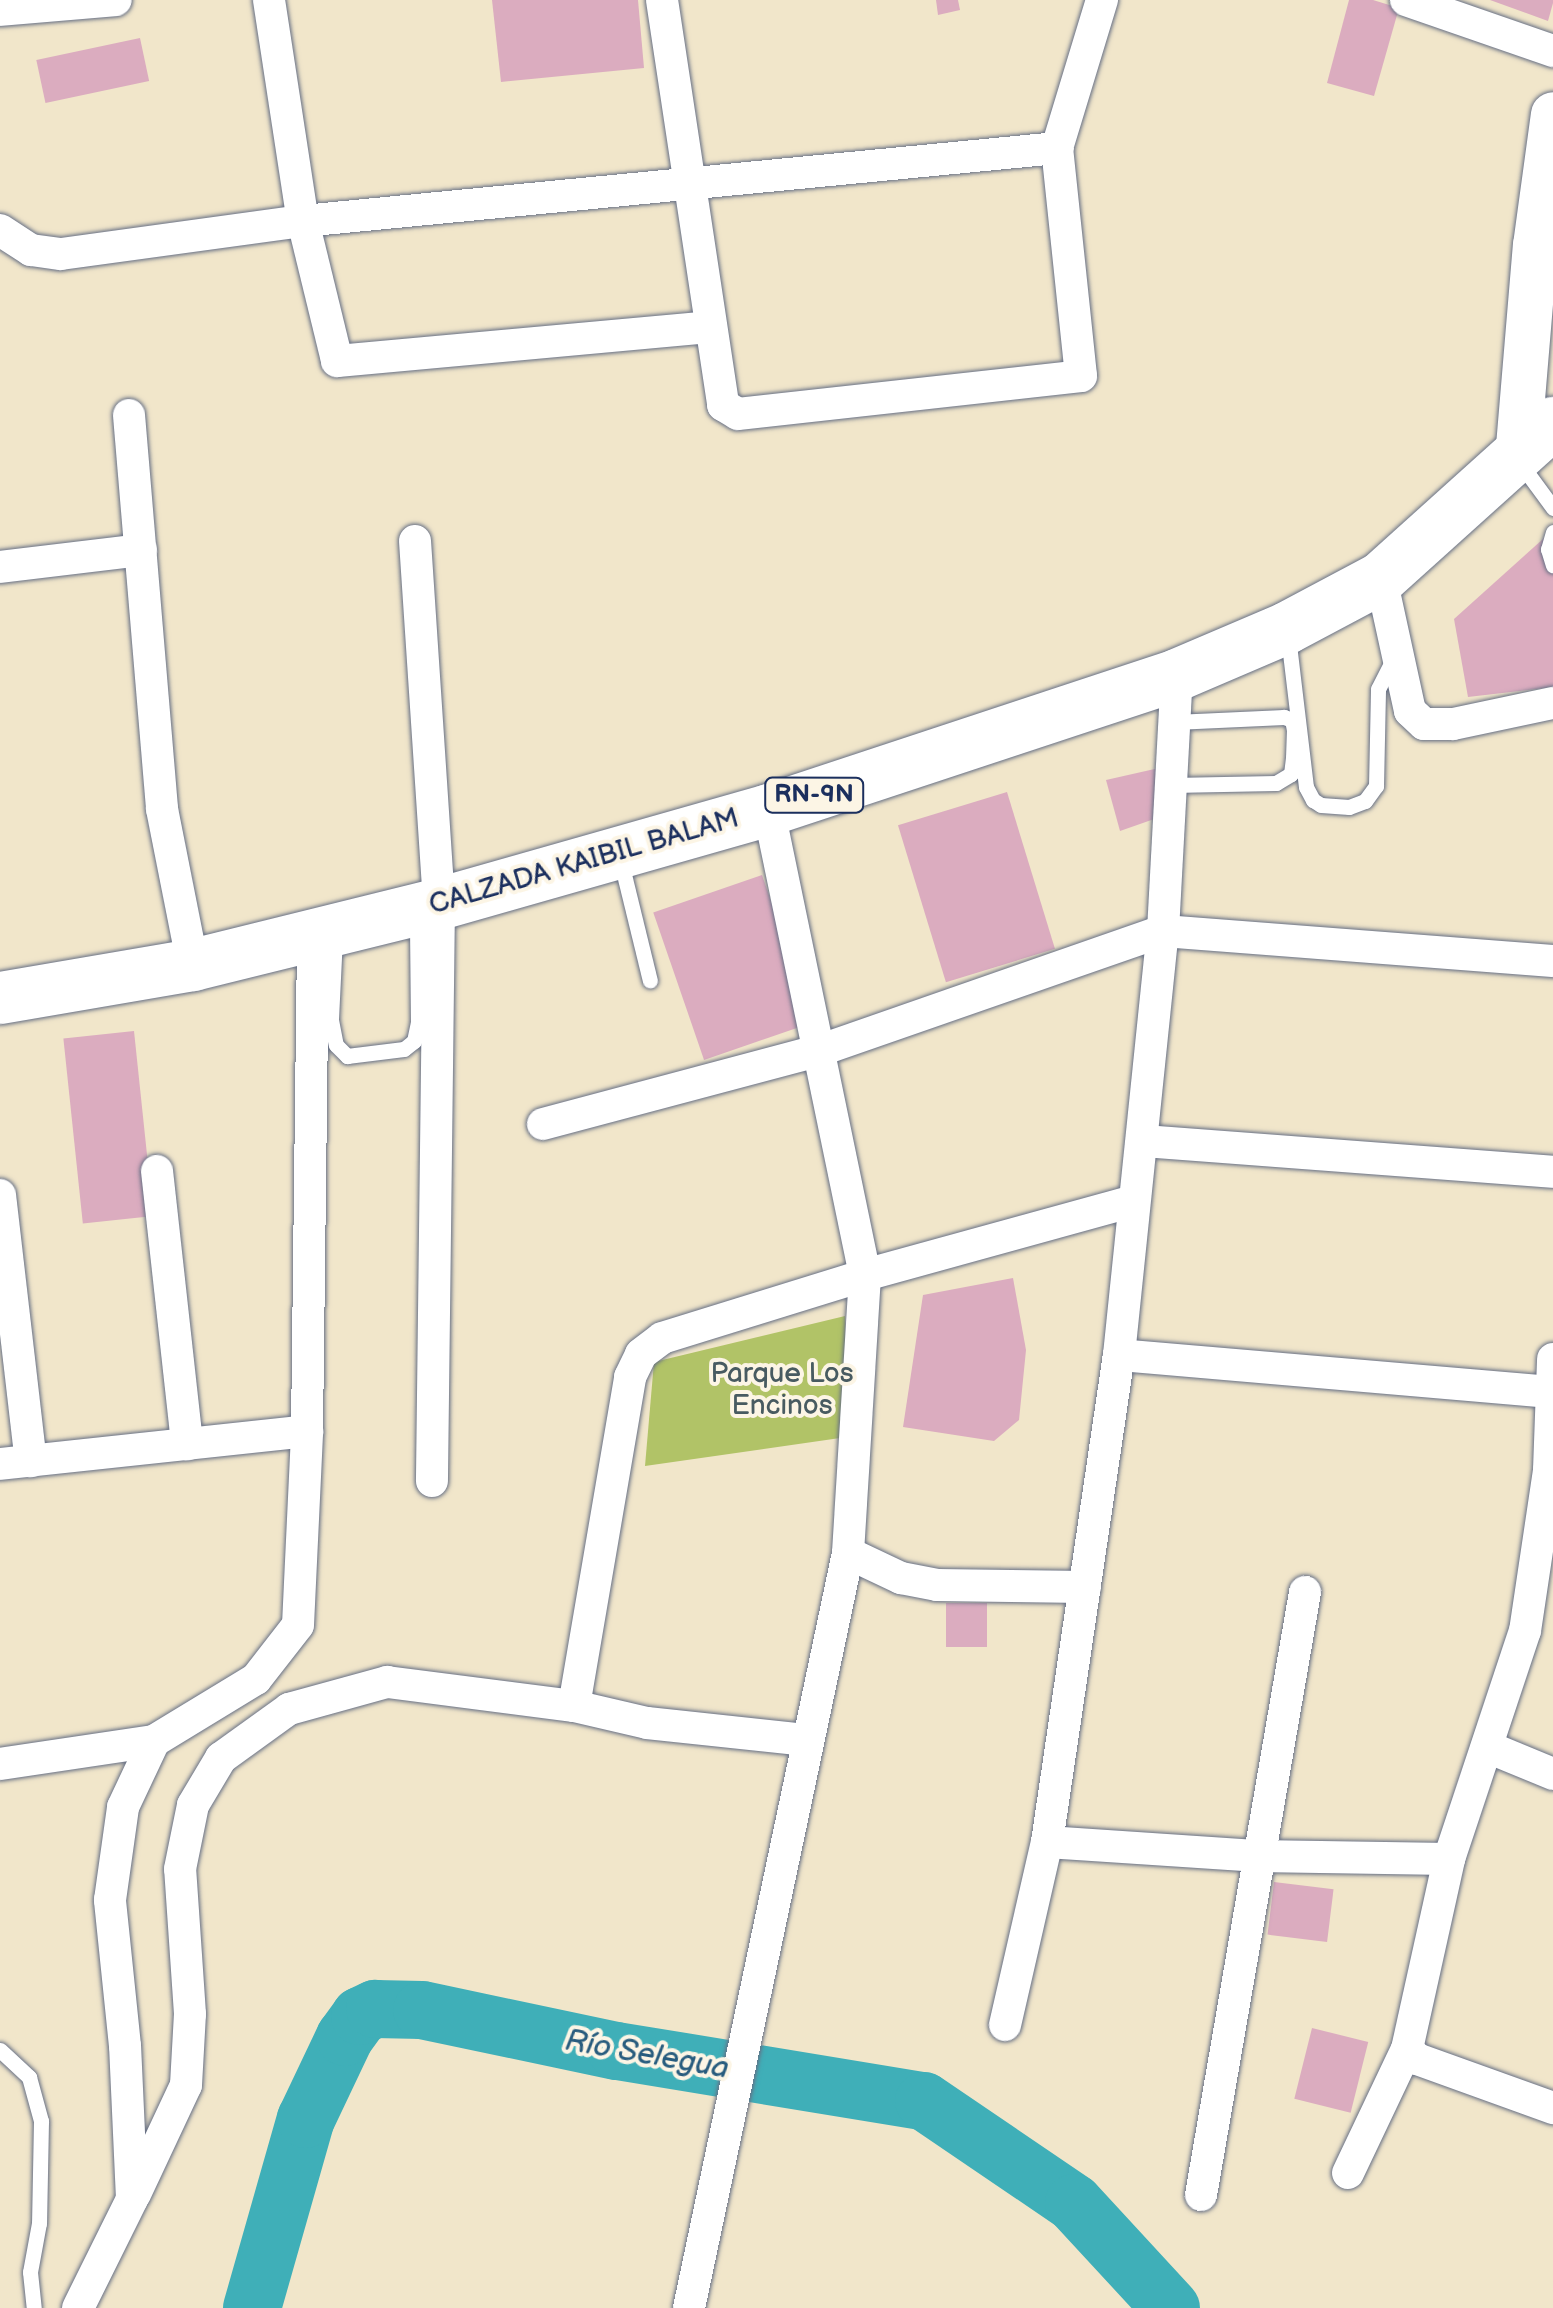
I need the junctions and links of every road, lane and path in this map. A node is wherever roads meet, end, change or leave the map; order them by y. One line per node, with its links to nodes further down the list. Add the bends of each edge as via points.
1 (116, 0): 6 (street)
2 (270, 0): 11 (street)
3 (662, 0): 10 (street)
4 (1102, 0): 9 (street)
5 (1406, 0): 7 (street)
6 (0, 10)
7 (1553, 50)
8 (1553, 114): 13 (street)
9 (1057, 148): 10 (street); 14 (street, via 1078,377 738,414 723,405)
10 (691, 181): 11 (street); 14 (street)
11 (304, 222): 12 (street, via 61,254 31,250); 14 (street, via 335,357 342,362)
12 (0, 230)
13 (1544, 248): 16 (street)
14 (709, 327)
15 (129, 416): 20 (street)
16 (1535, 440): 17 (lane); 23 (main road, CALZADA KAIBIL BALAM / RN-9N)
17 (1553, 508)
18 (1553, 532): 21 (lane)
19 (415, 540): 31 (street)
20 (141, 550): 22 (street); 35 (street, via 162,808)
21 (1553, 564)
22 (0, 566)
23 (1382, 578): 24 (main road, CALZADA KAIBIL BALAM / RN-9N); 25 (street)
24 (1287, 628): 25 (lane, via 1306,787 1321,805 1348,807 1365,801 1376,786 1378,689); 26 (main road, CALZADA KAIBIL BALAM / RN-9N)
25 (1397, 652): 27 (street, via 1410,711 1424,724)
26 (1175, 698): 28 (street); 28 (lane, via 1292,720 1293,758 1291,774 1276,783); 29 (main road, CALZADA KAIBIL BALAM / RN-9N)
27 (1553, 704)
28 (1171, 786): 33 (street)
29 (770, 810): 30 (main road, CALZADA KAIBIL BALAM / RN-9N); 39 (street)
30 (619, 853): 31 (main road, CALZADA KAIBIL BALAM / RN-9N); 36 (lane)
31 (428, 906): 32 (main road, CALZADA KAIBIL BALAM / RN-9N); 37 (street)
32 (324, 930): 35 (main road, CALZADA KAIBIL BALAM / RN-9N); 37 (lane, via 331,1020 336,1045 347,1056 414,1041); 50 (street)
33 (1163, 931): 34 (street); 39 (street); 41 (street)
34 (1553, 961)
35 (193, 965): 38 (main road, CALZADA KAIBIL BALAM / RN-9N)
36 (650, 981)
37 (428, 994): 54 (street)
38 (0, 998)
39 (820, 1050): 40 (street); 46 (street)
40 (543, 1124)
41 (1143, 1141): 43 (street); 45 (street)
42 (158, 1171): 51 (street)
43 (1553, 1172)
44 (0, 1195): 52 (street)
45 (1133, 1201): 46 (street); 47 (street)
46 (865, 1275): 55 (street); 59 (street, via 662,1338 641,1354 630,1377)
47 (1119, 1355): 49 (street); 56 (street)
48 (1553, 1359): 49 (street)
49 (1549, 1392): 53 (street)
50 (307, 1431): 51 (street); 61 (street, via 298,1626 256,1679)
51 (187, 1444): 52 (street)
52 (16, 1463)
53 (1551, 1470): 58 (street)
54 (432, 1482)
55 (848, 1554): 56 (street, via 901,1578 937,1584); 60 (street)
56 (1085, 1587): 65 (street)
57 (1305, 1592): 66 (street)
58 (1539, 1637): 62 (street)
59 (574, 1706): 60 (street, via 647,1722); 74 (street, via 387,1682 289,1709 220,1758 193,1805 180,1869 190,2014 186,2084)
60 (806, 1740): 77 (street)
61 (154, 1741): 63 (street); 74 (street, via 123,1808 110,1900)
62 (1490, 1748): 64 (street); 67 (street)
63 (0, 1764)
64 (1553, 1774)
65 (1047, 1842): 66 (street); 68 (street)
66 (1256, 1856): 67 (street); 73 (street)
67 (1449, 1859): 69 (street)
68 (1005, 2026)
69 (1408, 2049): 71 (street, via 1417,2059); 72 (street)
70 (0, 2050): 75 (lane, via 29,2077 41,2120 39,2223 30,2272)
71 (1553, 2108)
72 (1348, 2173)
73 (1200, 2195)
74 (132, 2199): 76 (street)
75 (34, 2308)
76 (78, 2308)
77 (689, 2308)

